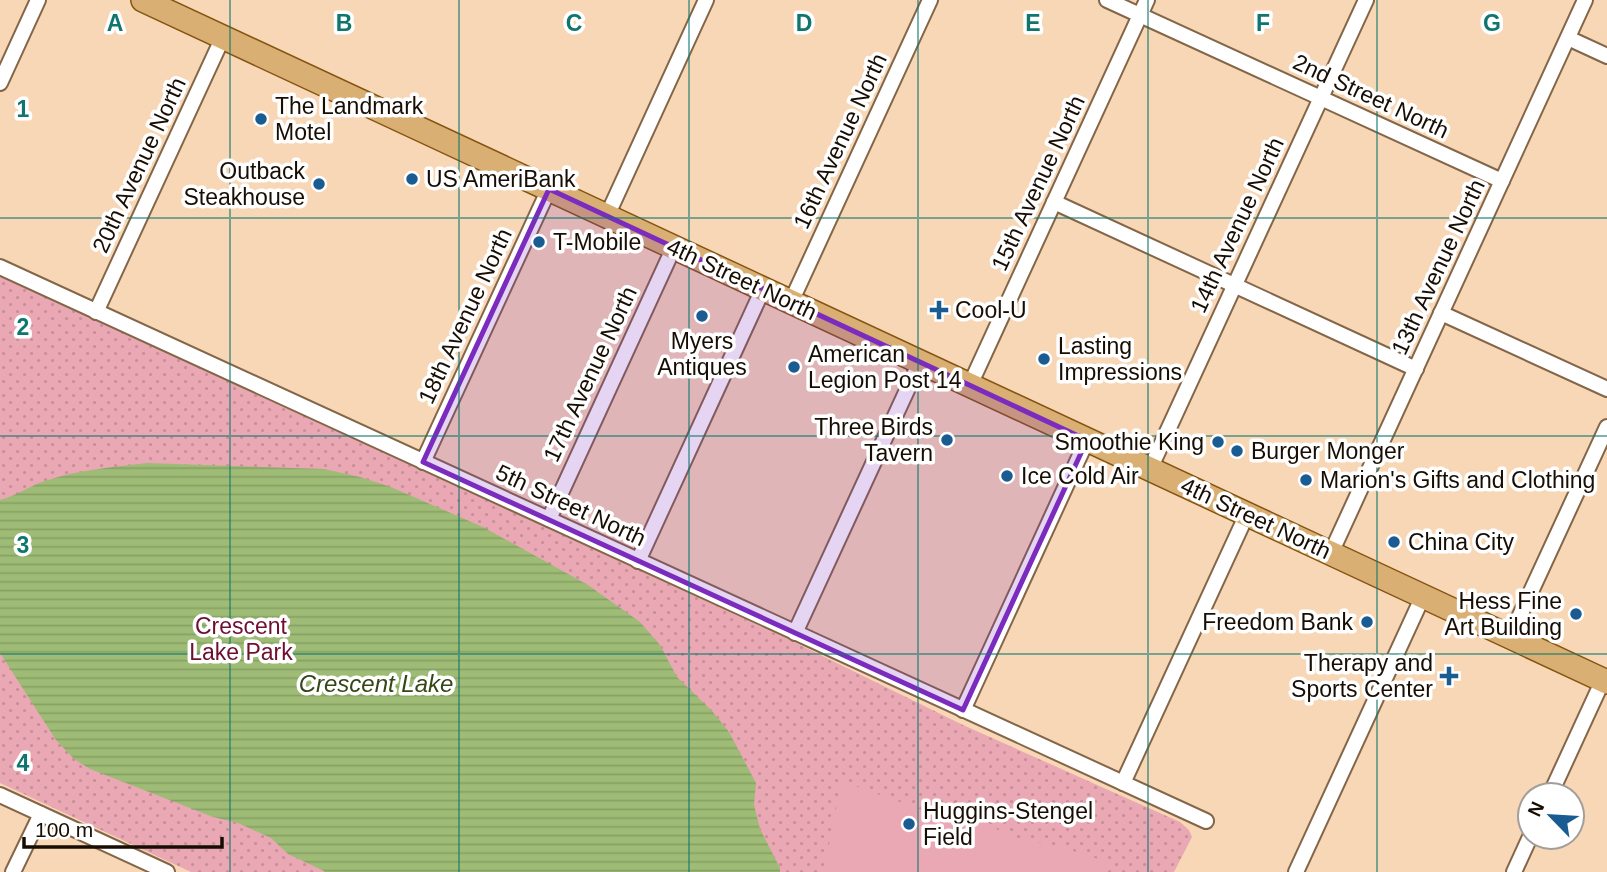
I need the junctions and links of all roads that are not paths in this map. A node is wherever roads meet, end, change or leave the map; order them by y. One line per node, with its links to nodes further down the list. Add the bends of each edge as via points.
1 (38, 0): 14 (street)
2 (143, 0): 9 (main road, 4th Street North)
3 (706, 0): 19 (street)
4 (930, 0): 24 (street, 16th Avenue North)
5 (1107, 0): 10 (street, 2nd Street North)
6 (1147, 0): 10 (street, 15th Avenue North)
7 (1366, 0): 15 (street, 14th Avenue North)
8 (1585, 0): 12 (street, 13th Avenue North)
9 (182, 8): 11 (main road, 4th Street North)
10 (1140, 15): 15 (street, 2nd Street North); 18 (street, 15th Avenue North)
11 (223, 37): 17 (main road, 4th Street North); 25 (street, 20th Avenue North)
12 (1568, 38): 13 (street); 16 (street, 13th Avenue North)
13 (1607, 56)
14 (0, 83)
15 (1321, 98): 16 (street, 2nd Street North); 22 (street, 14th Avenue North)
16 (1502, 181): 26 (street, 13th Avenue North)
17 (549, 189): 19 (main road, 4th Street North); 33 (street, 18th Avenue North)
18 (1054, 202): 22 (street); 29 (street, 15th Avenue North)
19 (607, 216): 20 (main road, 4th Street North)
20 (674, 247): 23 (main road, 4th Street North); 36 (street, 17th Avenue North)
21 (0, 267): 25 (street, 5th Street North)
22 (1235, 285): 28 (street); 34 (street, 14th Avenue North)
23 (763, 289): 24 (main road, 4th Street North); 38 (street)
24 (791, 302): 27 (main road, 4th Street North)
25 (96, 312): 33 (street, 5th Street North)
26 (1441, 313): 28 (street, 13th Avenue North); 30 (street)
27 (920, 362): 29 (main road, 4th Street North); 40 (street)
28 (1416, 369): 37 (street, 13th Avenue North)
29 (970, 385): 32 (main road, 4th Street North)
30 (1607, 389)
31 (1607, 427): 41 (street)
32 (1087, 439): 34 (main road, 4th Street North); 43 (street)
33 (423, 462): 36 (street, 5th Street North)
34 (1150, 469): 35 (main road, 4th Street North)
35 (1247, 514): 37 (main road, 4th Street North); 45 (street)
36 (549, 519): 38 (street, 5th Street North)
37 (1331, 553): 39 (main road, 4th Street North)
38 (638, 561): 40 (street, 5th Street North)
39 (1423, 596): 41 (main road, 4th Street North); 52 (street)
40 (795, 633): 43 (street, 5th Street North)
41 (1510, 637): 42 (main road, 4th Street North)
42 (1605, 681): 44 (street)
43 (962, 710): 45 (street, 5th Street North)
44 (1557, 781)
45 (1123, 783): 48 (street, 5th Street North)
46 (0, 795): 47 (street)
47 (41, 814): 50 (street); 51 (street)
48 (1206, 821)
49 (1524, 851): 53 (street)
50 (13, 872)
51 (167, 872)
52 (1296, 872)
53 (1514, 872)

